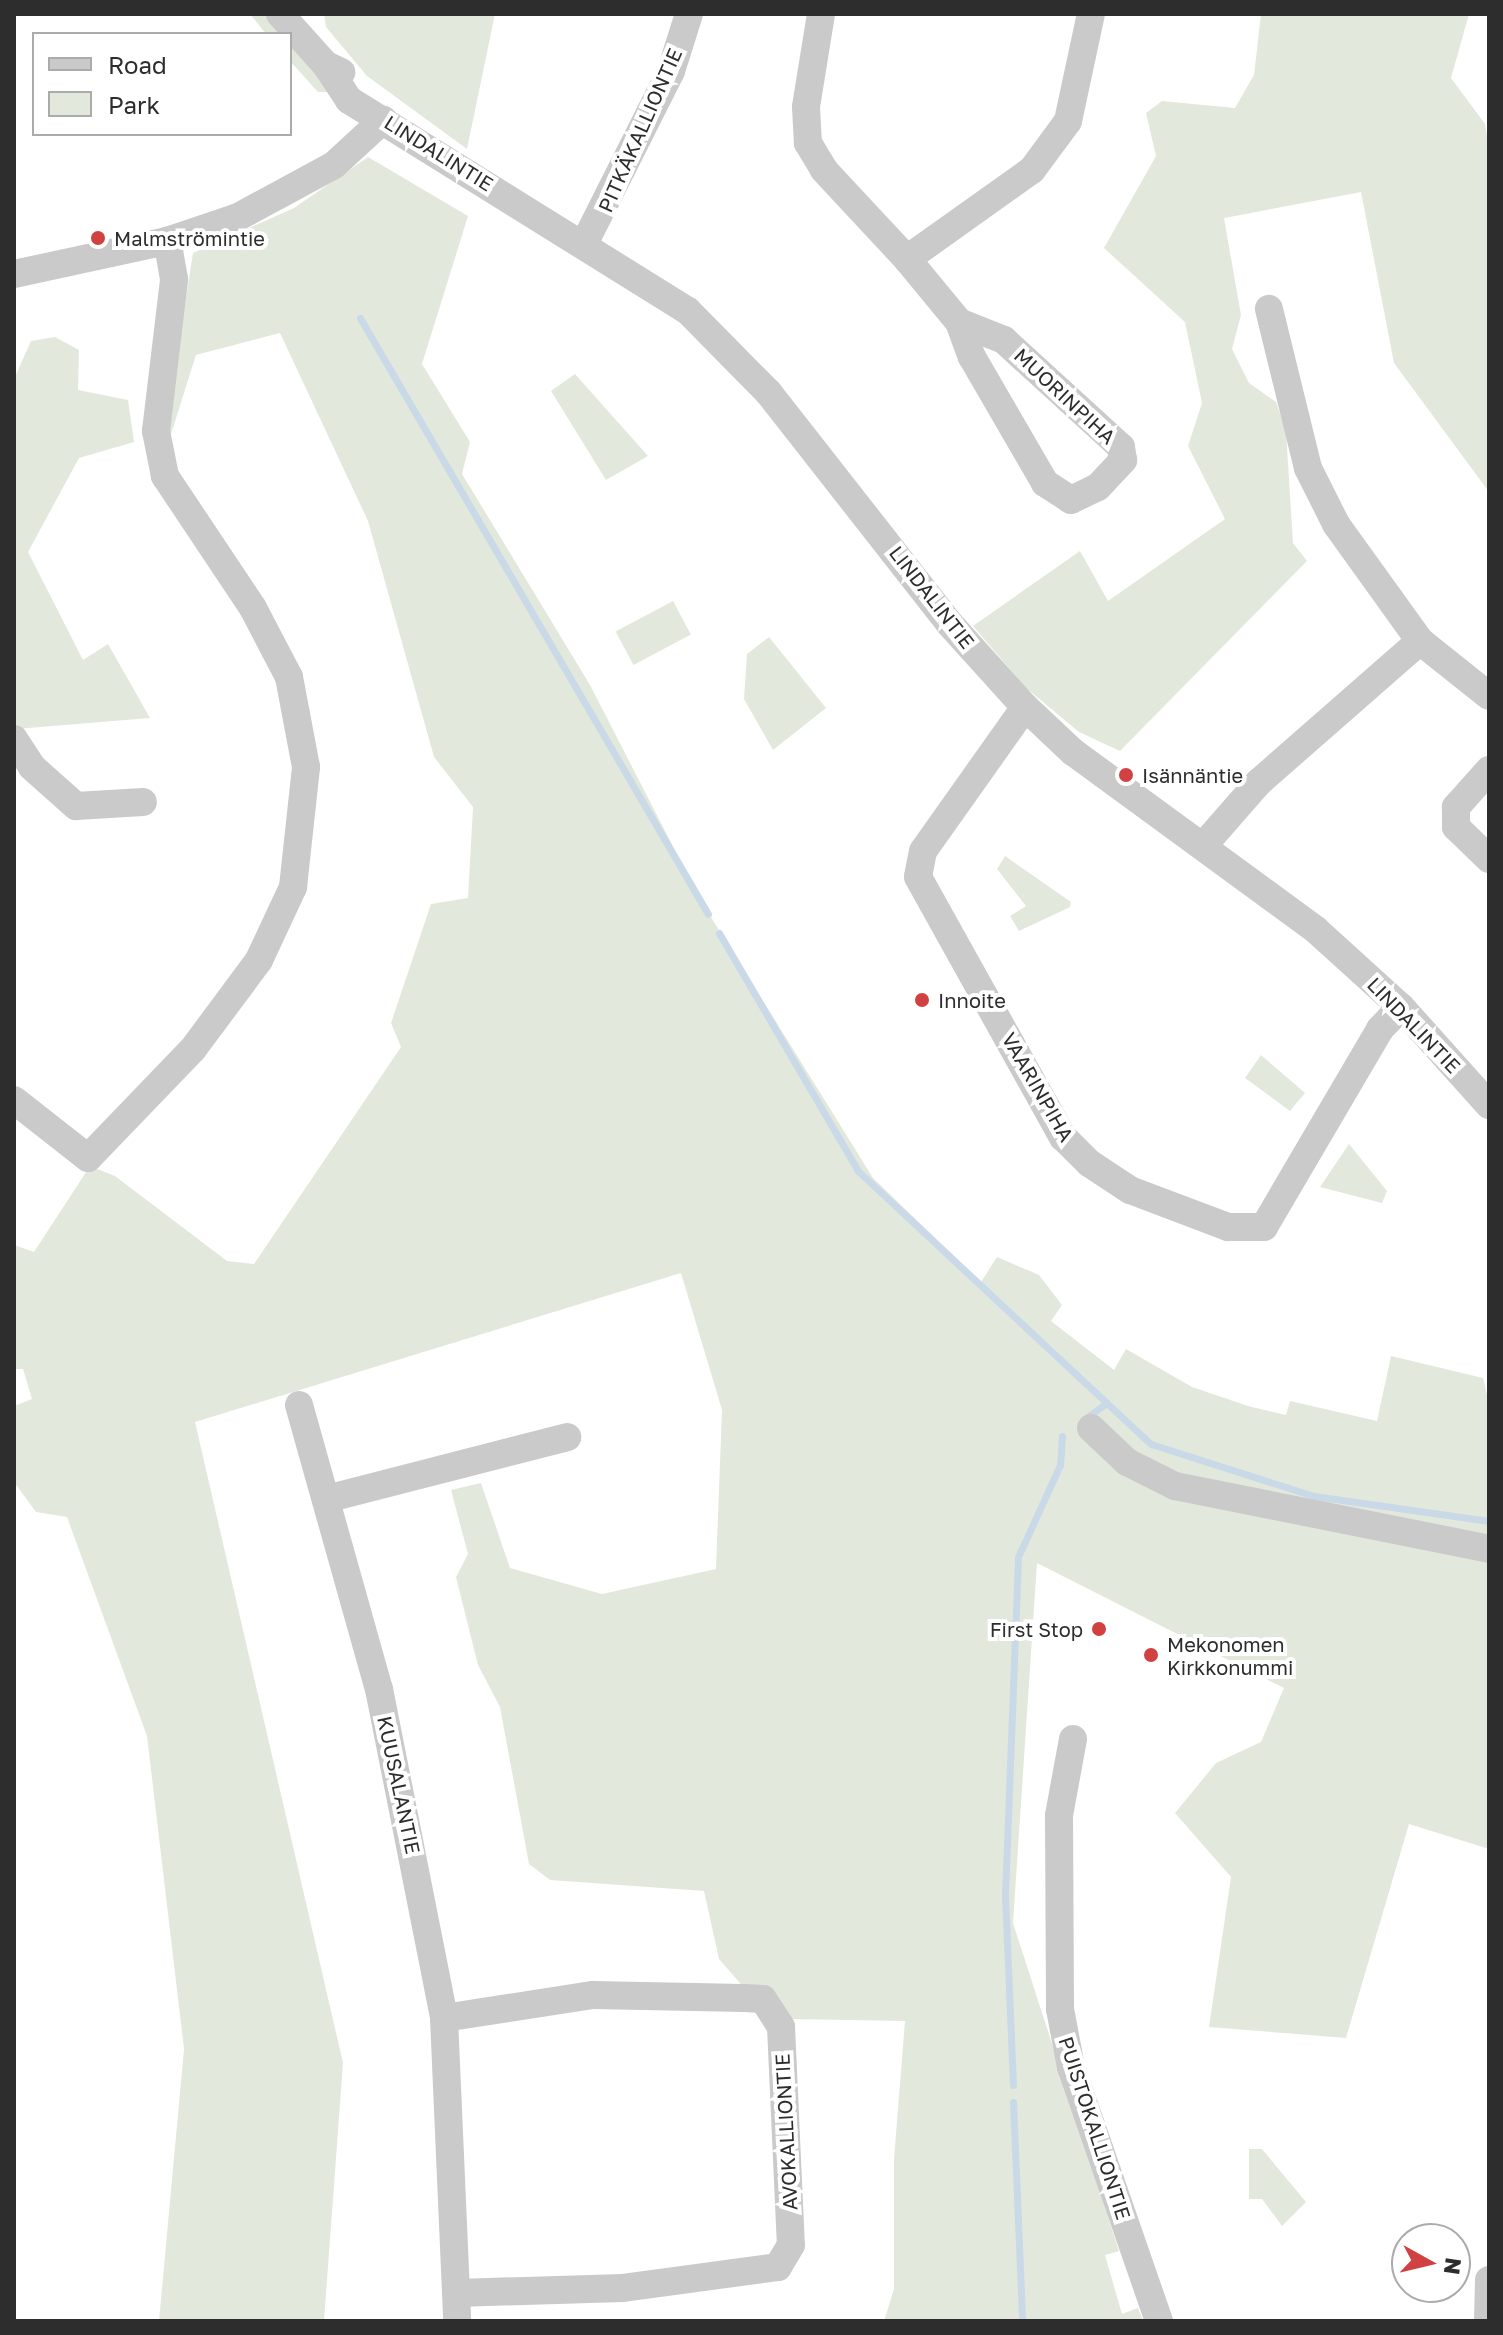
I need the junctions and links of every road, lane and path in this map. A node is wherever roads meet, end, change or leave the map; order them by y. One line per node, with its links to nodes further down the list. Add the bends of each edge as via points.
1 (280, 14): 5 (street, LINDALINTIE, via 326,65 341,93)
2 (689, 14): 7 (street, PITKÄKALLIONTIE, via 671,71)
3 (821, 14): 8 (street, MUORINPIHA, via 806,107 808,143 824,170)
4 (1091, 14): 8 (street, via 1068,121 1032,170)
5 (375, 113): 6 (street, via 298,189); 7 (street, LINDALINTIE)
6 (167, 241): 9 (street); 21 (street, via 174,279 156,431 165,476 253,608 289,677 306,767 293,887 259,960 193,1049 88,1158)
7 (585, 242): 14 (street, LINDALINTIE, via 688,311 768,392 949,623)
8 (907, 259): 11 (street, MUORINPIHA)
9 (14, 274)
10 (1269, 309): 12 (street, via 1308,468 1336,524)
11 (959, 322): 11 (street, MUORINPIHA, via 972,357 1045,483 1071,500 1098,487 1123,460 1121,447 1004,340)
12 (1420, 641): 13 (street); 18 (street, via 1259,782)
13 (1489, 696)
14 (1025, 707): 18 (street, LINDALINTIE); 20 (street, VAARINPIHA, via 923,851 918,877 1063,1137 1089,1163 1130,1190 1228,1227 1264,1227 1380,1029)
15 (14, 739): 17 (street, via 32,767 76,806)
16 (1489, 770): 19 (street, via 1456,807 1456,827)
17 (143, 802)
18 (1203, 846): 20 (street, LINDALINTIE, via 1316,930)
19 (1489, 859)
20 (1401, 1007): 22 (street, LINDALINTIE)
21 (14, 1100)
22 (1489, 1105)
23 (299, 1405): 26 (street, KUUSALANTIE)
24 (1091, 1428): 27 (street, via 1127,1462 1175,1486)
25 (567, 1437): 26 (street)
26 (330, 1498): 29 (street, KUUSALANTIE, via 400,1781)
27 (1489, 1549)
28 (1073, 1739): 32 (street, PUISTOKALLIONTIE, via 1059,1815 1060,2009 1071,2067)
29 (444, 2018): 31 (street, KUUSALANTIE); 31 (street, AVOKALLIONTIE, via 593,1995 744,1998 763,1999 781,2027 791,2245 778,2267)
30 (1489, 2280): 33 (street)
31 (458, 2307)
32 (1159, 2321)
33 (1488, 2321)

